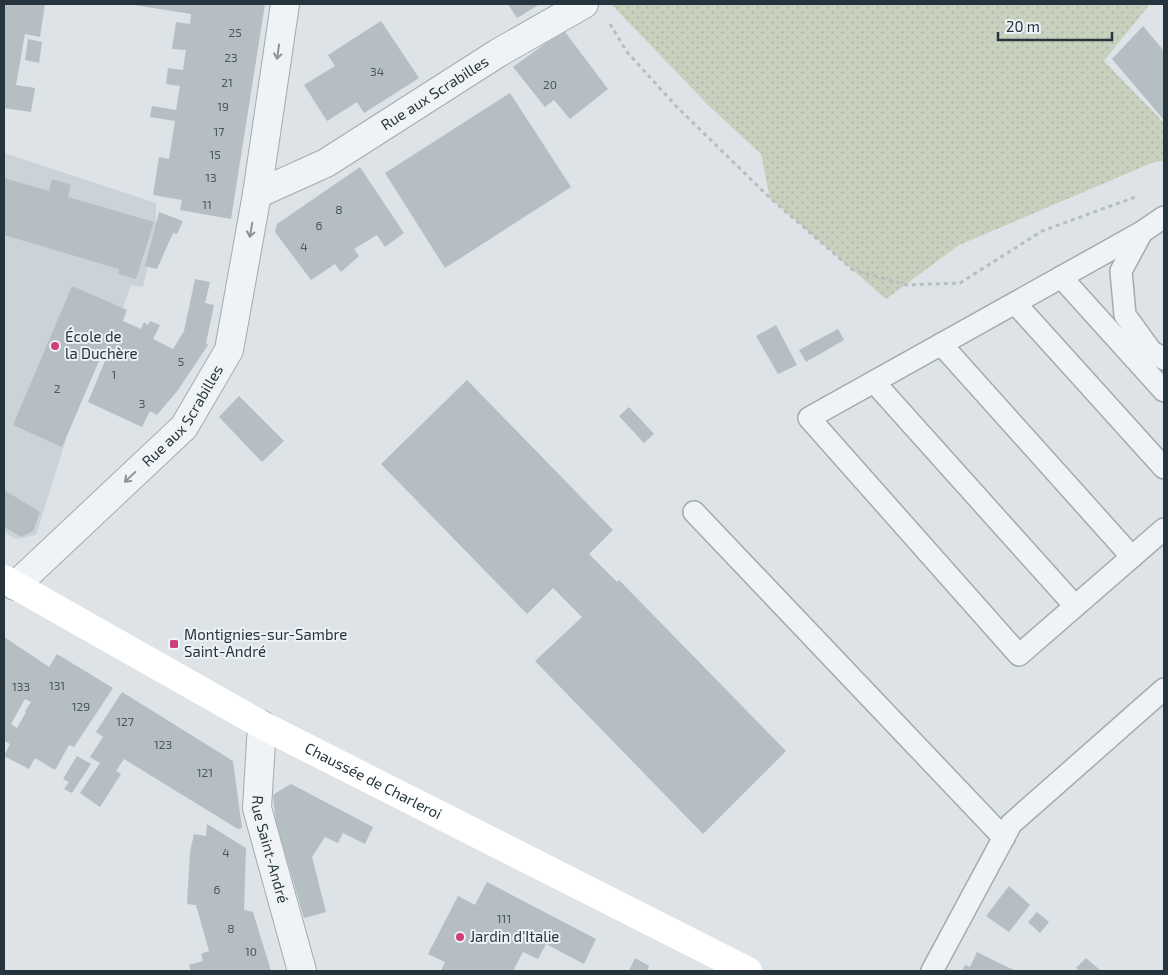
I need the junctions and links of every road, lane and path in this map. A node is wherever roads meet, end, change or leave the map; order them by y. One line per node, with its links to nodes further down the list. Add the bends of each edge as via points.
1 (285, 4): 4 (street, Rue aux Scrabilles, one-way to 4)
2 (584, 4): 4 (street, Rue aux Scrabilles, via 498,53 326,163)
3 (608, 20): 5 (path, via 627,52 676,106 770,198 853,270 908,285 960,283 1042,231)
4 (257, 194): 18 (street, Rue aux Scrabilles, one-way to 18, via 229,350 184,427)
5 (1141, 195)
6 (1164, 217): 7 (lane)
7 (1142, 232): 8 (lane); 11 (lane, via 1121,271 1125,315 1151,351)
8 (1062, 277): 9 (lane); 13 (lane)
9 (1015, 303): 10 (lane); 14 (lane)
10 (941, 344): 12 (lane); 17 (lane)
11 (1164, 359)
12 (874, 382): 19 (lane); 19 (lane, via 809,418 1019,655)
13 (1164, 391)
14 (1164, 468)
15 (694, 512): 22 (lane)
16 (1164, 529): 17 (lane)
17 (1132, 557): 19 (lane)
18 (9, 582): 21 (main road, Chaussée de Charleroi)
19 (1075, 606)
20 (1164, 689): 22 (lane, via 1011,824)
21 (262, 724): 23 (street, Rue Saint-André, via 257,808); 24 (main road, Chaussée de Charleroi)
22 (1004, 838): 25 (lane)
23 (302, 971)
24 (748, 971)
25 (932, 971)

